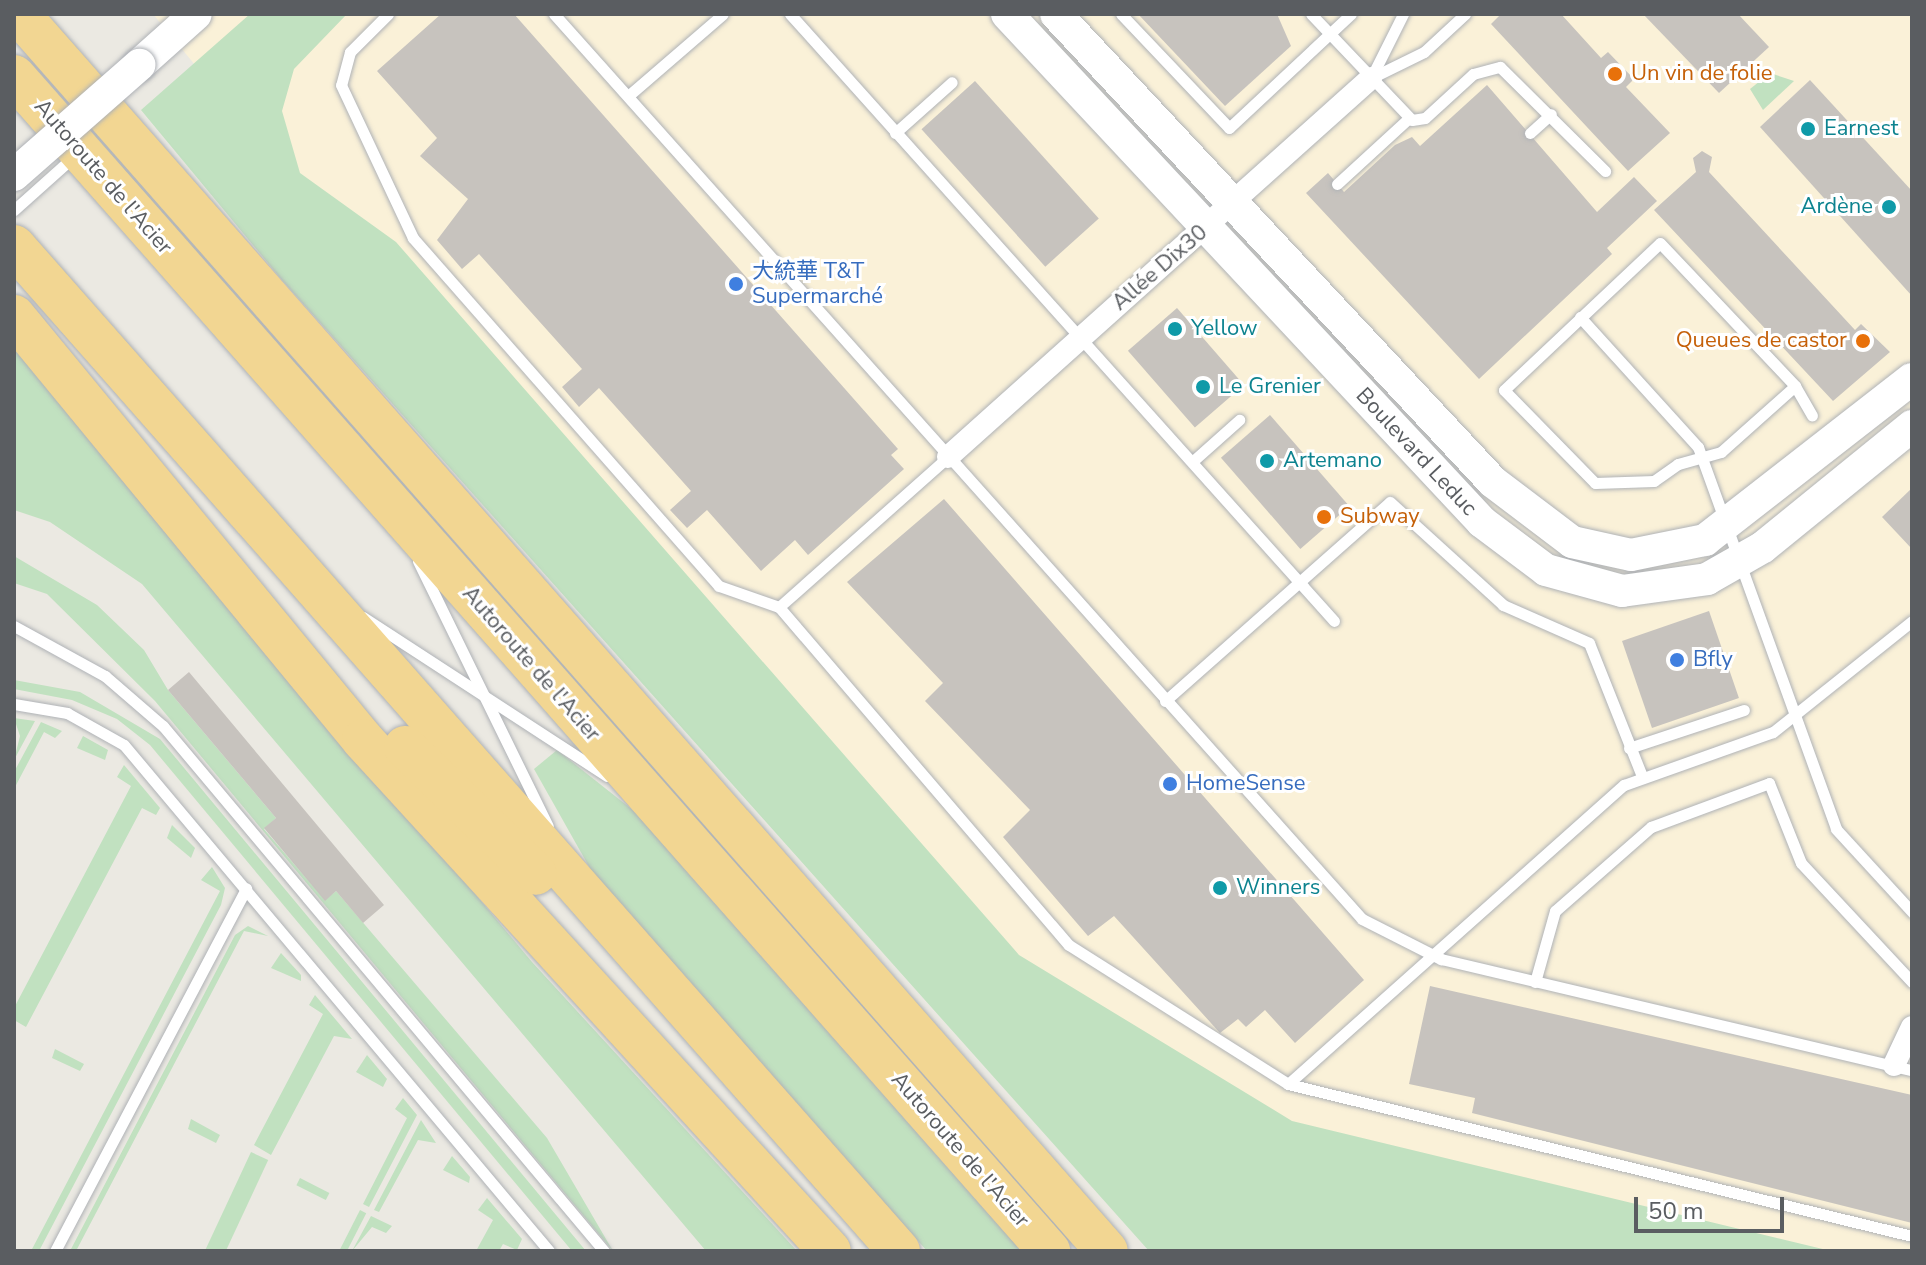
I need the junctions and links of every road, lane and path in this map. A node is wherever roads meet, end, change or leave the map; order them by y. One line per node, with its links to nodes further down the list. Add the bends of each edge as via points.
1 (19, 14): 19 (highway)
2 (29, 14): 19 (highway)
3 (196, 14): 27 (street, bridge)
4 (388, 14): 50 (lane, via 350,52 341,85 413,238 719,586)
5 (554, 14): 20 (lane)
6 (723, 14): 20 (lane)
7 (790, 14): 23 (lane)
8 (1007, 14): 31 (street, Boulevard Leduc)
9 (1056, 14): 29 (street, Boulevard Leduc)
10 (1121, 14): 15 (lane, via 1229,128)
11 (1311, 14): 15 (lane)
12 (1351, 14): 15 (lane)
13 (1403, 14): 17 (lane)
14 (1465, 14): 17 (lane, via 1424,52)
15 (1331, 35): 17 (lane)
16 (14, 76): 25 (highway, Autoroute de l'Acier)
17 (1371, 78): 22 (lane); 29 (street, Allée Dix30)
18 (952, 82): 23 (lane)
19 (84, 84): 79 (highway)
20 (628, 96): 41 (lane)
21 (1551, 114): 22 (lane, via 1514,74 1492,66 1473,74 1425,118); 24 (lane); 26 (lane)
22 (1409, 118): 28 (lane)
23 (895, 133): 35 (lane)
24 (1530, 133)
25 (80, 152): 30 (lane); 44 (highway, Autoroute de l'Acier)
26 (1605, 171)
27 (14, 175)
28 (1337, 184)
29 (1233, 204): 31 (street, Allée Dix30); 45 (street, Boulevard Leduc, via 1547,529 1584,547 1631,555 1686,548)
30 (14, 210)
31 (1205, 227): 35 (street, Allée Dix30); 47 (street, Boulevard Leduc, via 1482,522 1532,563 1576,582 1640,592 1696,583)
32 (14, 246): 48 (highway)
33 (14, 316): 46 (highway)
34 (1580, 317): 37 (lane, via 1660,243); 42 (lane); 42 (lane, via 1504,390 1590,481 1654,481)
35 (1079, 337): 41 (street, Allée Dix30); 43 (lane)
36 (1912, 379): 45 (street, Boulevard Leduc)
37 (1795, 386): 38 (lane); 42 (lane, via 1721,452)
38 (1812, 415)
39 (1239, 420): 43 (lane)
40 (1912, 426): 47 (street, Boulevard Leduc)
41 (948, 457): 50 (lane); 55 (lane)
42 (1703, 457): 45 (lane)
43 (1193, 461): 49 (lane)
44 (389, 502): 54 (lane); 61 (highway, Autoroute de l'Acier)
45 (1729, 526): 47 (lane)
46 (196, 531): 68 (highway, via 460,804); 73 (highway, via 363,740)
47 (1742, 561): 58 (lane)
48 (304, 576): 54 (lane); 62 (highway)
49 (1299, 582): 51 (lane); 55 (lane); 59 (lane, via 1390,502 1503,605 1589,643)
50 (779, 607): 71 (lane, via 1069,945)
51 (1334, 621)
52 (1912, 621): 58 (lane)
53 (14, 626): 76 (lane, via 105,676 163,726)
54 (485, 696): 61 (lane); 62 (lane)
55 (1165, 701): 65 (lane, via 1344,904 1387,936)
56 (14, 704): 63 (lane, via 67,713 113,736)
57 (1744, 710): 59 (lane)
58 (1795, 713): 60 (lane, via 1773,732); 64 (lane, via 1836,829)
59 (1629, 748): 60 (lane)
60 (1642, 776): 65 (lane)
61 (664, 814): 78 (highway, Autoroute de l'Acier)
62 (579, 887): 68 (highway)
63 (246, 888): 74 (lane); 75 (lane)
64 (1912, 912)
65 (1431, 956): 66 (lane); 71 (lane)
66 (1535, 982): 67 (lane, via 1555,911 1651,827 1769,783 1801,863); 70 (lane)
67 (1912, 982)
68 (698, 1023): 77 (highway)
69 (1912, 1027): 70 (street)
70 (1903, 1067)
71 (1288, 1084): 72 (lane)
72 (1912, 1236)
73 (822, 1245)
74 (55, 1251)
75 (549, 1251)
76 (604, 1251)
77 (899, 1251)
78 (1049, 1251)
79 (1107, 1251)

